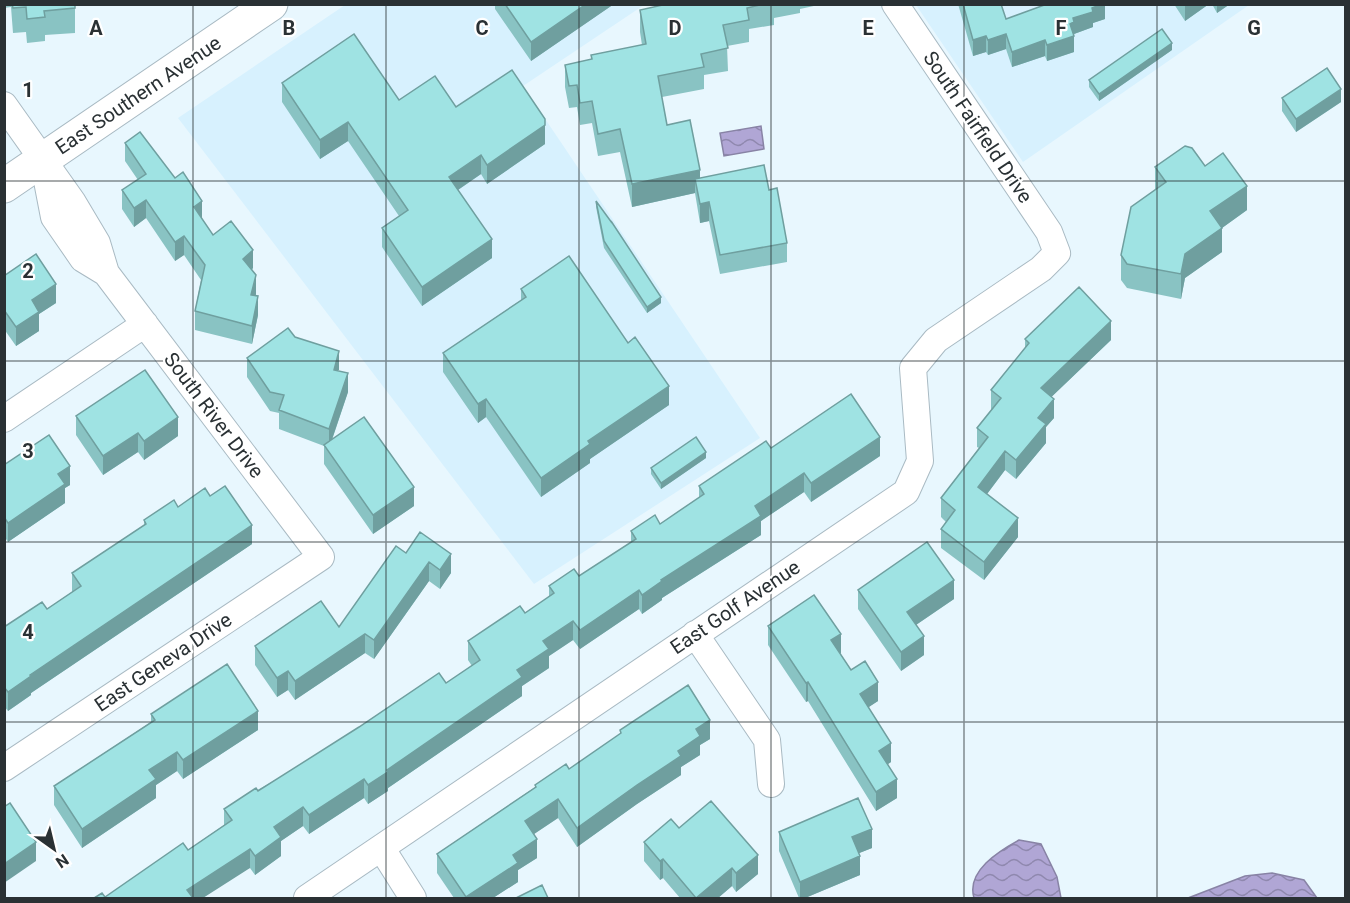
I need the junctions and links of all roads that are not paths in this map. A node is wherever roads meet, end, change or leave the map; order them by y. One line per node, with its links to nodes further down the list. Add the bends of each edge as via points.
1 (271, 4): 4 (main road, East Southern Avenue)
2 (895, 4): 6 (street, South Fairfield Drive, via 1049,232)
3 (4, 105): 4 (street, South River Drive)
4 (43, 160): 5 (main road, East Southern Avenue); 7 (street, South River Drive, via 97,243 106,273)
5 (4, 186)
6 (1057, 252): 10 (street, East Golf Avenue, via 1041,269 936,340 913,368 920,461 906,492)
7 (145, 324): 8 (street); 9 (street, South River Drive)
8 (4, 418)
9 (321, 557): 11 (street, East Geneva Drive)
10 (696, 634): 12 (street, via 767,740); 13 (street, East Golf Avenue)
11 (4, 768)
12 (771, 784)
13 (382, 849): 14 (street, East Golf Avenue); 15 (street)
14 (307, 898)
15 (413, 898)

